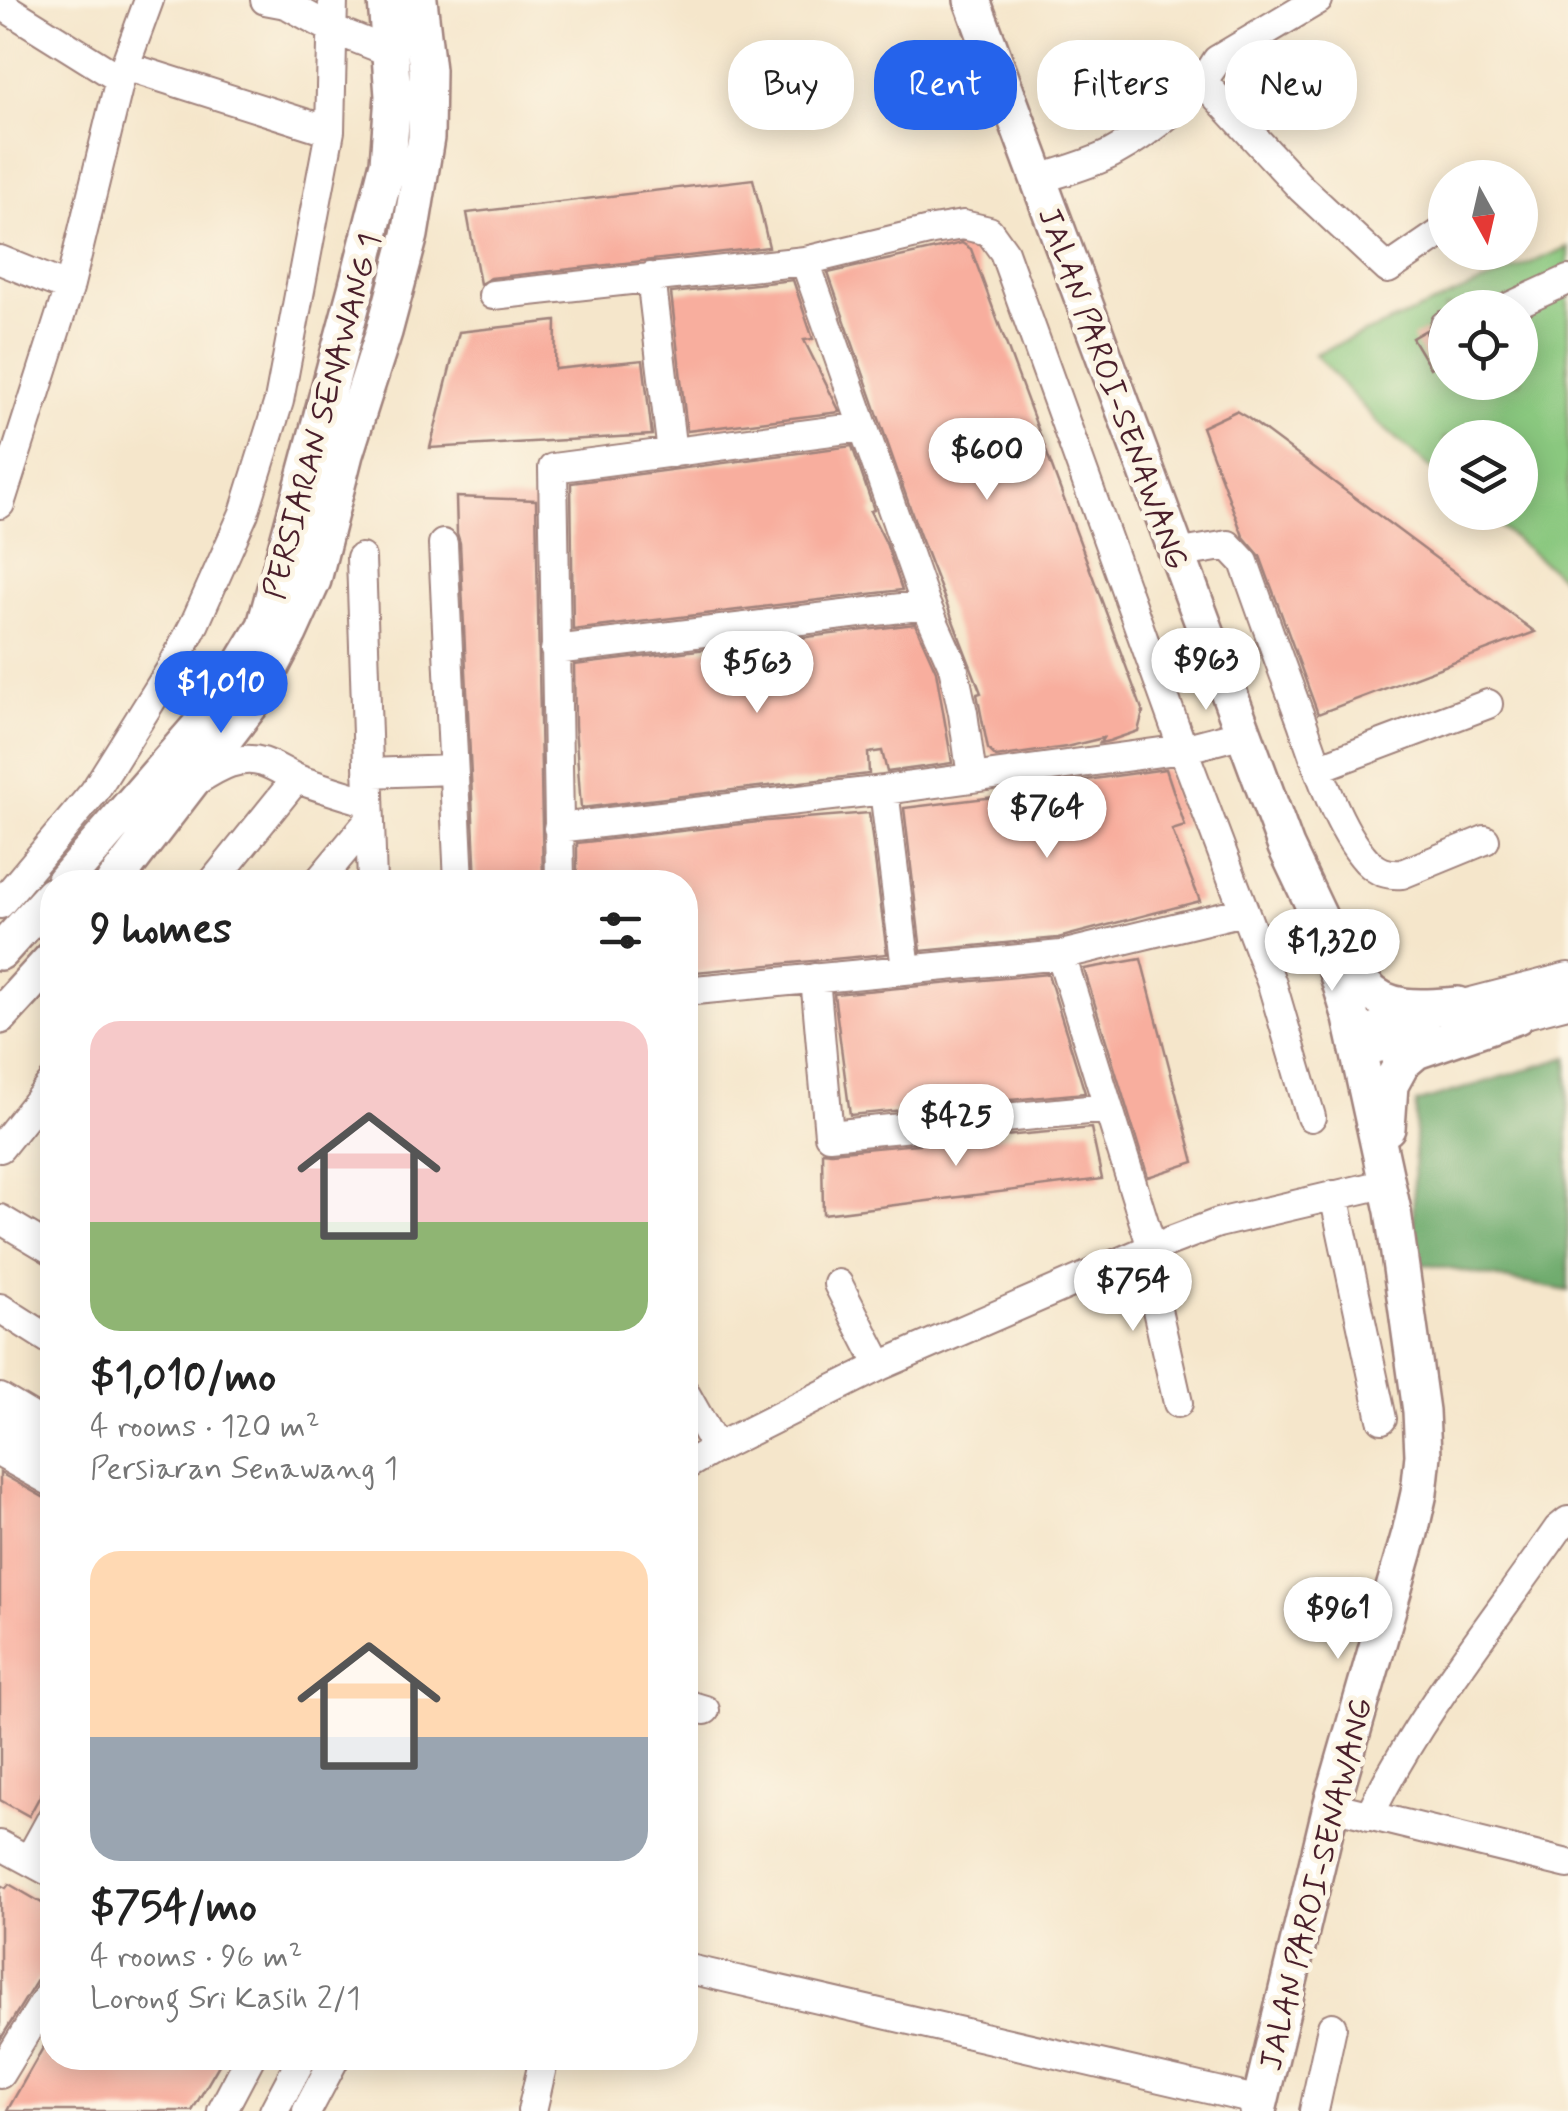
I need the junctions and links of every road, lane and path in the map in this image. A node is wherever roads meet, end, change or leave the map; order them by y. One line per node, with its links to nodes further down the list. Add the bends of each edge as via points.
1 (149, 0): 11 (street)
2 (265, 0): 9 (street)
3 (333, 0): 9 (street)
4 (386, 0): 10 (main road, PERSIARAN SENAWANG 1)
5 (418, 0): 33 (main road, PERSIARAN SENAWANG 1, via 426,138 410,235 313,580)
6 (972, 0): 16 (main road, JALAN PAROI-SENAWANG)
7 (1318, 0): 12 (street, via 1217,60)
8 (0, 4): 11 (street)
9 (332, 29): 10 (street); 15 (street)
10 (390, 52): 49 (main road, PERSIARAN SENAWANG 1, via 388,163 265,626 204,721)
11 (122, 72): 15 (street); 22 (street)
12 (1205, 77)
13 (1205, 84): 17 (street, via 1388,269)
14 (1147, 130): 16 (street, via 1111,154)
15 (330, 131): 56 (street, via 279,400 244,513 171,668 94,792)
16 (1037, 180): 29 (main road, JALAN PAROI-SENAWANG)
17 (1428, 242)
18 (0, 260): 22 (street)
19 (805, 261): 20 (street); 25 (street); 36 (street, via 962,225 990,231 1004,252)
20 (651, 277): 24 (street); 26 (street)
21 (1568, 280): 23 (street)
22 (69, 288): 27 (street)
23 (1538, 294)
24 (493, 295)
25 (862, 427): 26 (street); 31 (street)
26 (672, 453): 32 (street, via 553,468)
27 (0, 504)
28 (444, 544): 39 (street)
29 (1176, 554): 35 (main road, JALAN PAROI-SENAWANG); 38 (street, via 1228,545 1244,562)
30 (362, 558): 40 (street)
31 (926, 605): 32 (street); 42 (street, via 953,666)
32 (556, 650): 46 (street)
33 (254, 700): 37 (street, via 252,730); 43 (main road, PERSIARAN SENAWANG 1)
34 (1488, 704): 38 (street)
35 (1244, 733): 36 (street); 48 (main road, JALAN PAROI-SENAWANG)
36 (1183, 749): 42 (street); 58 (street)
37 (265, 763): 41 (street); 43 (street, via 237,761)
38 (1318, 768): 47 (street, via 1358,849 1389,875)
39 (453, 770): 40 (street); 54 (street)
40 (368, 773): 45 (street)
41 (296, 778): 45 (street); 51 (street)
42 (972, 778): 44 (street)
43 (191, 784): 50 (main road, PERSIARAN SENAWANG 1)
44 (884, 790): 46 (street); 61 (street)
45 (368, 812): 52 (street); 53 (street)
46 (558, 828): 55 (street)
47 (1484, 840)
48 (1286, 847): 67 (main road, via 1318,886 1371,992 1395,1004); 70 (main road, JALAN PAROI-SENAWANG, via 1322,923)
49 (74, 870)
50 (123, 870)
51 (223, 870)
52 (327, 870)
53 (371, 870)
54 (458, 870)
55 (560, 870)
56 (0, 904)
57 (40, 908): 59 (main road)
58 (1244, 911): 60 (street); 73 (street)
59 (0, 952)
60 (1061, 955): 61 (street); 72 (street)
61 (906, 969): 64 (street)
62 (40, 972): 68 (main road)
63 (1568, 976): 67 (street)
64 (815, 978): 65 (street); 72 (street, via 828,1135)
65 (698, 990)
66 (1568, 1003): 69 (street)
67 (1458, 1005): 70 (street)
68 (0, 1016)
69 (1517, 1016): 70 (street); 76 (main road, via 1416,1051 1402,1063 1390,1085 1387,1116)
70 (1357, 1042): 76 (main road, JALAN PAROI-SENAWANG)
71 (40, 1098): 74 (street)
72 (1108, 1108): 79 (street)
73 (1312, 1117)
74 (0, 1148)
75 (1334, 1195): 76 (street); 79 (street, via 1218,1223); 87 (street)
76 (1390, 1197): 96 (main road, JALAN PAROI-SENAWANG, via 1423,1455 1410,1533)
77 (0, 1218): 78 (street)
78 (40, 1243)
79 (1148, 1250): 83 (street); 85 (street)
80 (838, 1284): 83 (street)
81 (0, 1308): 82 (street)
82 (40, 1333)
83 (880, 1366): 90 (street)
84 (0, 1398): 88 (street)
85 (1178, 1403)
86 (698, 1416): 90 (street)
87 (1382, 1419)
88 (40, 1422)
89 (0, 1428): 91 (street)
90 (716, 1448): 93 (street)
91 (40, 1450)
92 (0, 1453): 94 (street)
93 (698, 1458)
94 (40, 1475)
95 (1568, 1521): 97 (street, via 1445,1687)
96 (1331, 1806): 97 (street); 110 (main road, JALAN PAROI-SENAWANG)
97 (1369, 1816): 99 (street)
98 (0, 1845): 100 (street)
99 (1568, 1864)
100 (40, 1865)
101 (698, 1971): 109 (street)
102 (40, 2009): 108 (street)
103 (1332, 2027): 115 (street)
104 (244, 2070): 111 (street)
105 (296, 2070): 112 (street)
106 (329, 2070): 113 (street)
107 (541, 2070): 114 (street)
108 (0, 2074)
109 (1206, 2100): 110 (street)
110 (1259, 2106)
111 (222, 2111)
112 (274, 2111)
113 (307, 2111)
114 (532, 2111)
115 (1314, 2111)

